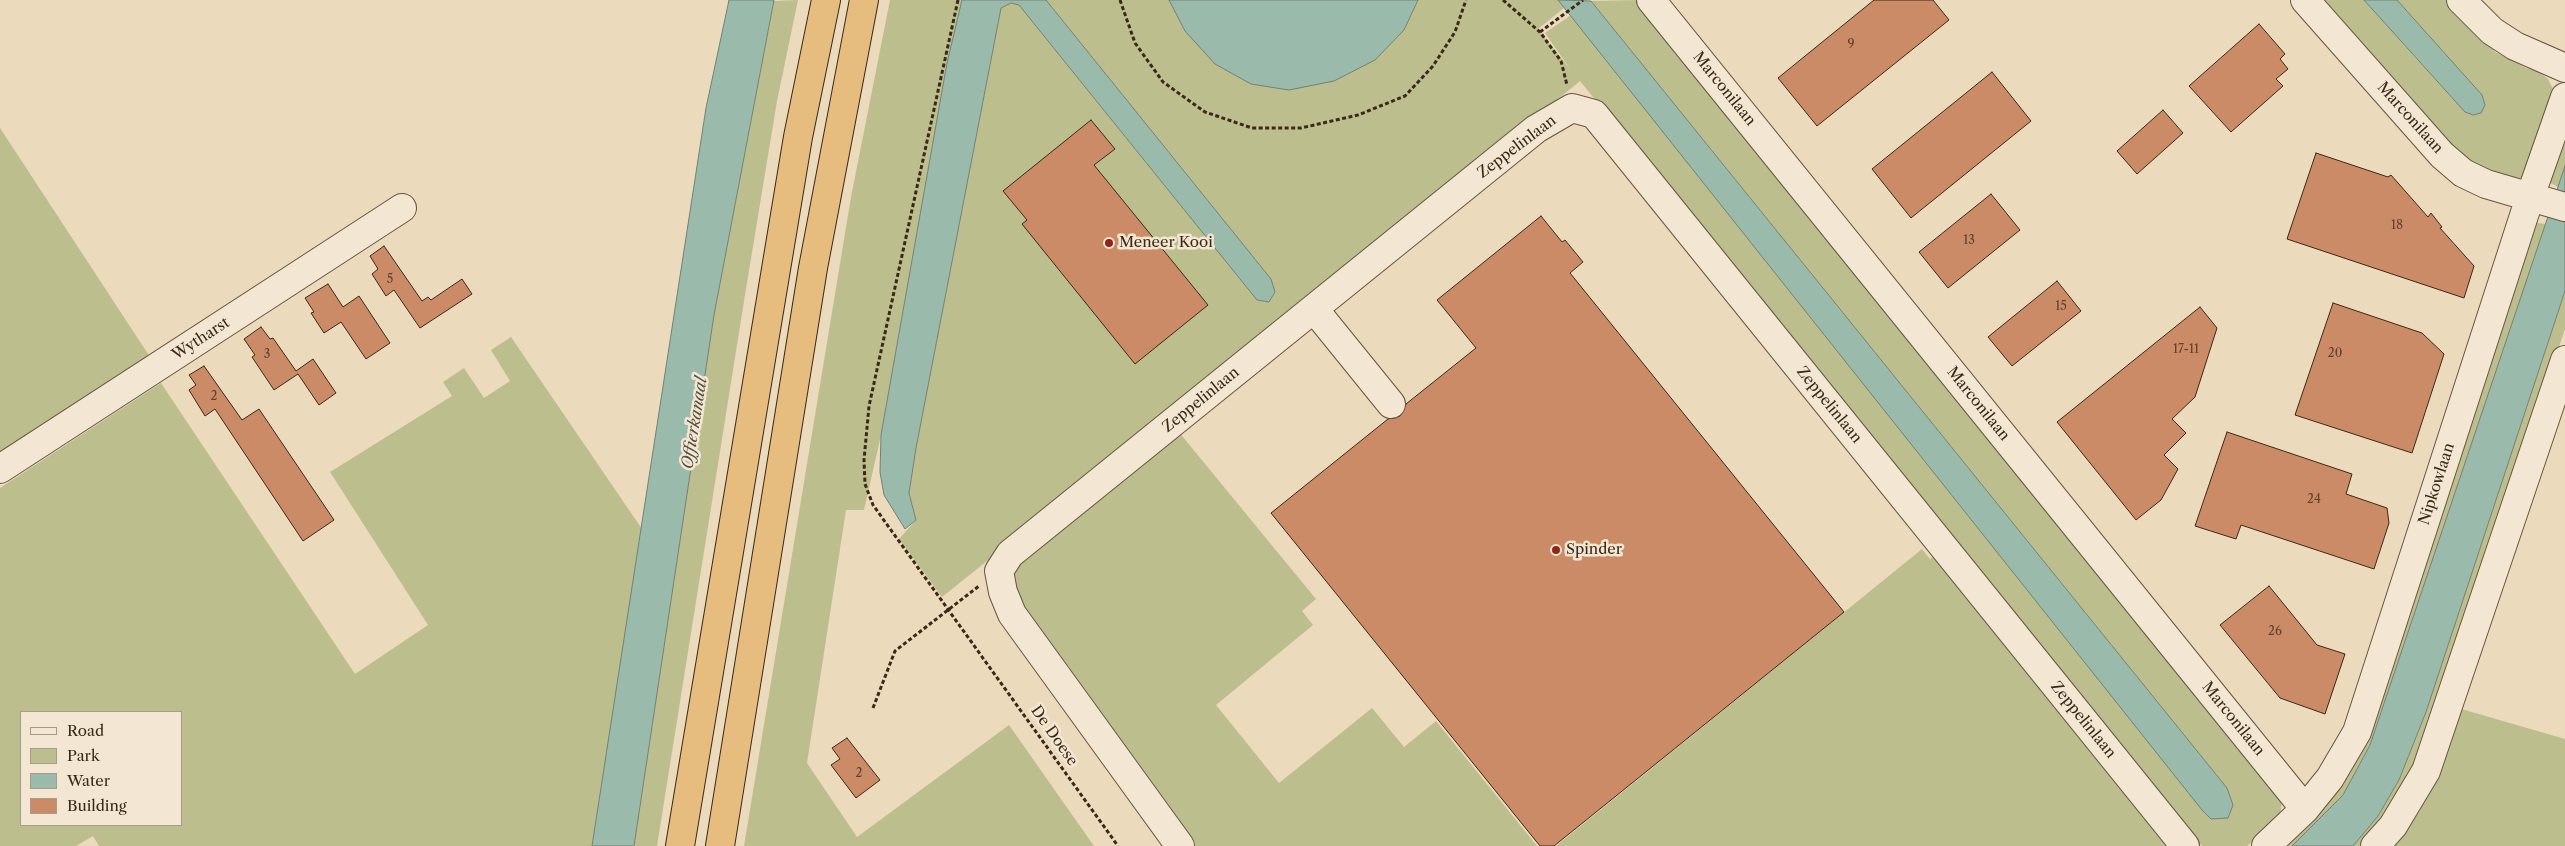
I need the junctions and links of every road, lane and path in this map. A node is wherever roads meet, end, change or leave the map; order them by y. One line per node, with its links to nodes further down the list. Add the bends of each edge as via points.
1 (826, 0): 25 (highway, via 798,137)
2 (864, 0): 26 (highway, via 813,268)
3 (958, 0): 22 (path, De Doese, via 869,406 864,460 865,484 873,505)
4 (1120, 0): 5 (path, via 1135,43 1163,82 1205,112 1252,128 1300,128 1358,115 1405,96 1438,59 1455,32)
5 (1466, 0)
6 (1503, 0): 11 (path)
7 (1583, 0): 11 (path)
8 (1652, 0): 24 (street, Marconilaan)
9 (2305, 0): 15 (street, Marconilaan, via 2442,155 2463,173 2486,184)
10 (2461, 0): 12 (street, via 2492,32)
11 (1540, 32): 14 (path, via 1561,61)
12 (2565, 68)
13 (2565, 97): 15 (street, Nipkowlaan)
14 (1572, 108): 17 (street, Zeppelinlaan, via 1536,129); 29 (street, Zeppelinlaan, via 1594,114)
15 (2545, 202): 24 (street, Nipkowlaan, via 2356,732 2330,778)
16 (402, 208): 20 (street, Wytharst)
17 (1314, 309): 19 (street); 21 (street, Zeppelinlaan, via 1010,554)
18 (2565, 360): 31 (street, via 2426,771 2393,826)
19 (1391, 404)
20 (0, 470)
21 (999, 571): 22 (path); 28 (street, via 1002,592 1012,614)
22 (949, 609): 23 (path, via 895,651); 27 (path, De Doese)
23 (873, 708)
24 (2305, 809): 30 (street, Nipkowlaan)
25 (680, 846)
26 (720, 846)
27 (1118, 846)
28 (1180, 846)
29 (2185, 846)
30 (2266, 846)
31 (2375, 846)

